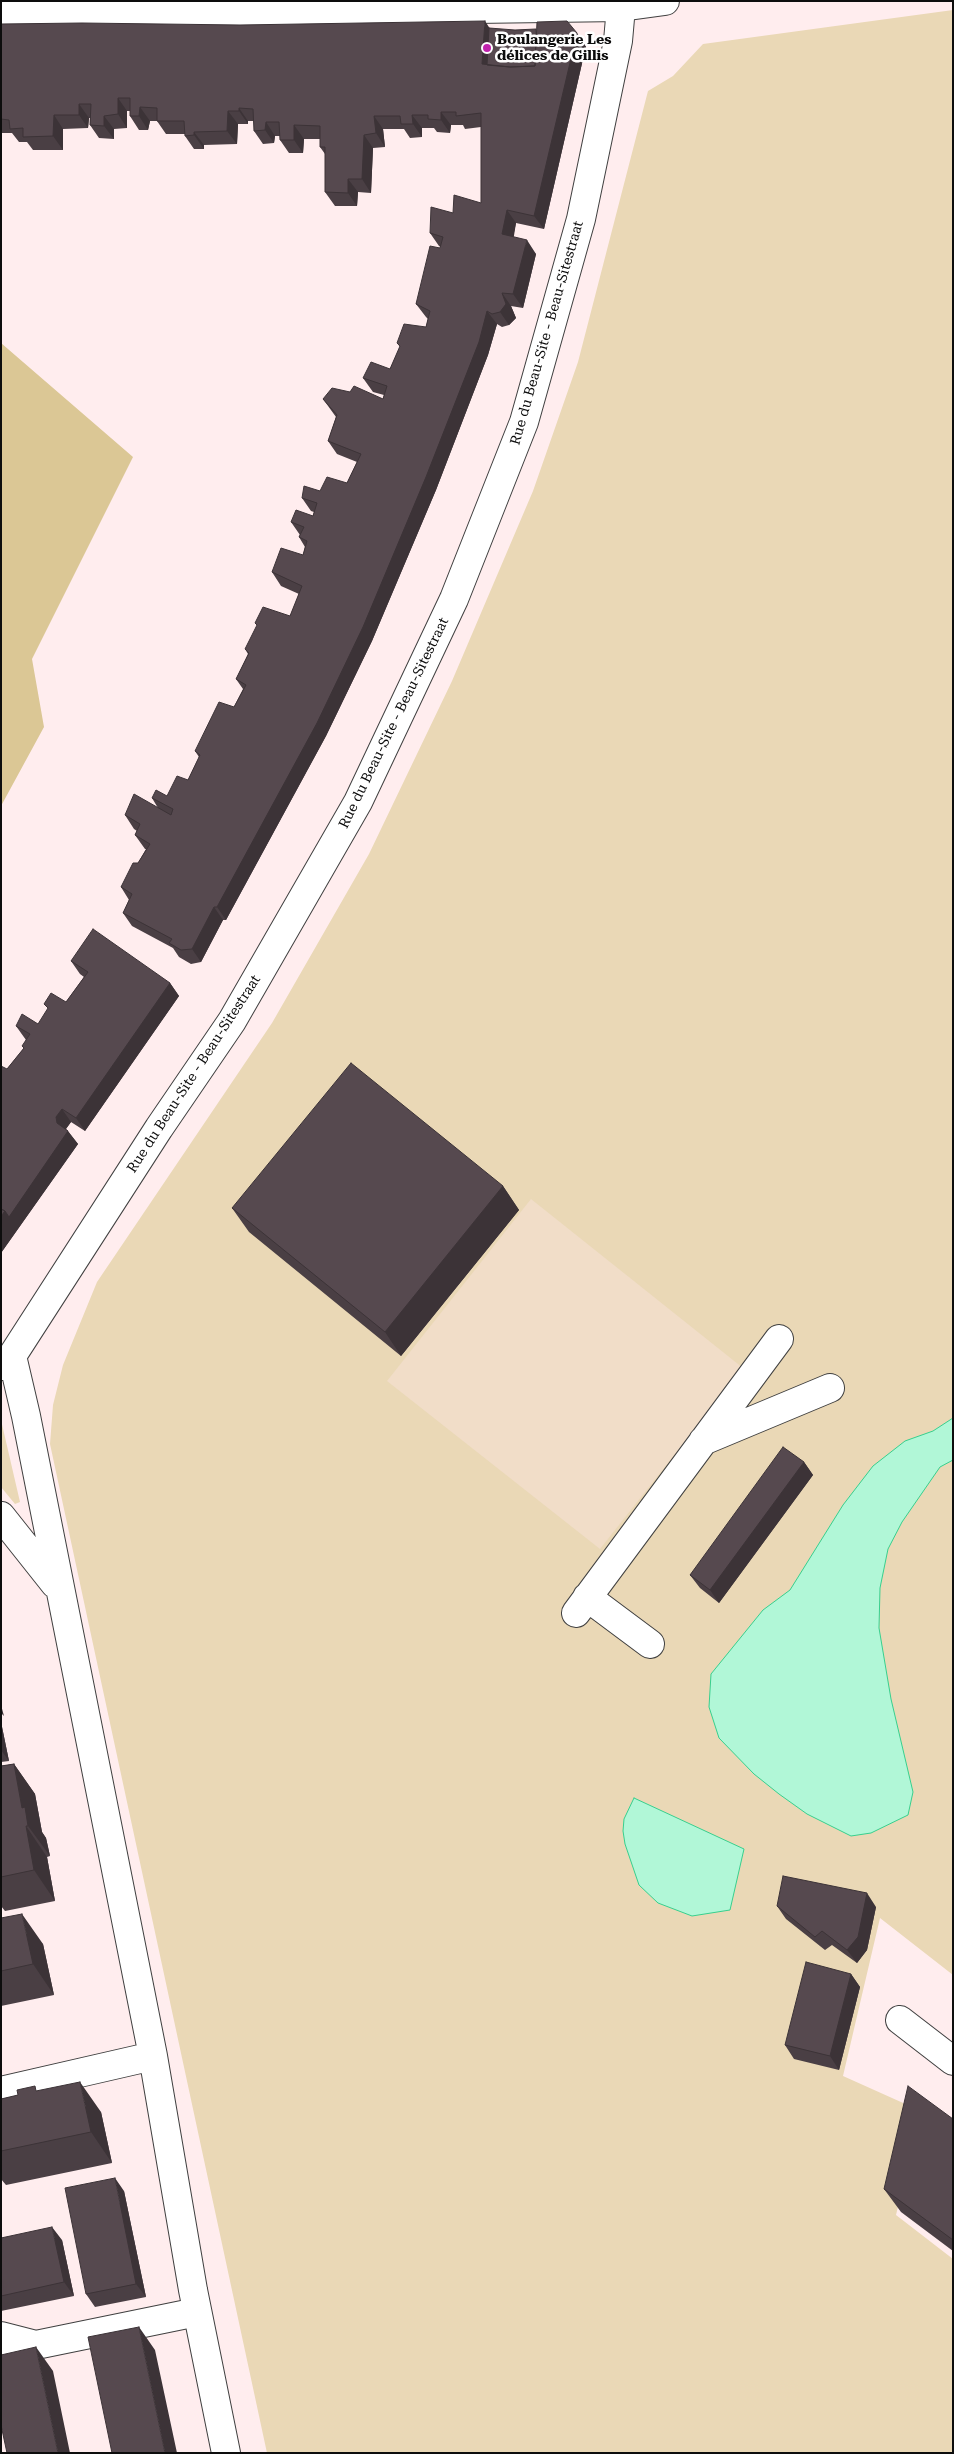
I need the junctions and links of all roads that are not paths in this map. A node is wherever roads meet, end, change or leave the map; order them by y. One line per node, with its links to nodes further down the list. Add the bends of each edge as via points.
1 (665, 1): 2 (street)
2 (620, 4): 3 (street, via 108,14); 5 (street, Rue du Beau-Site - Beau-Sitestraat, via 618,41 581,220 524,422 454,599 358,802 232,1021)
3 (1, 11)
4 (778, 1339): 7 (street)
5 (7, 1361): 9 (street, via 26,1416)
6 (830, 1388): 7 (street)
7 (703, 1441): 10 (street, via 582,1605)
8 (1, 1516): 9 (street)
9 (59, 1589): 12 (street)
10 (650, 1644)
11 (900, 2020): 13 (street)
12 (153, 2056): 14 (street); 15 (street)
13 (953, 2061)
14 (1, 2091)
15 (197, 2312): 17 (street); 19 (street)
16 (1, 2336): 17 (street)
17 (36, 2345): 18 (street)
18 (1, 2361)
19 (226, 2453)

